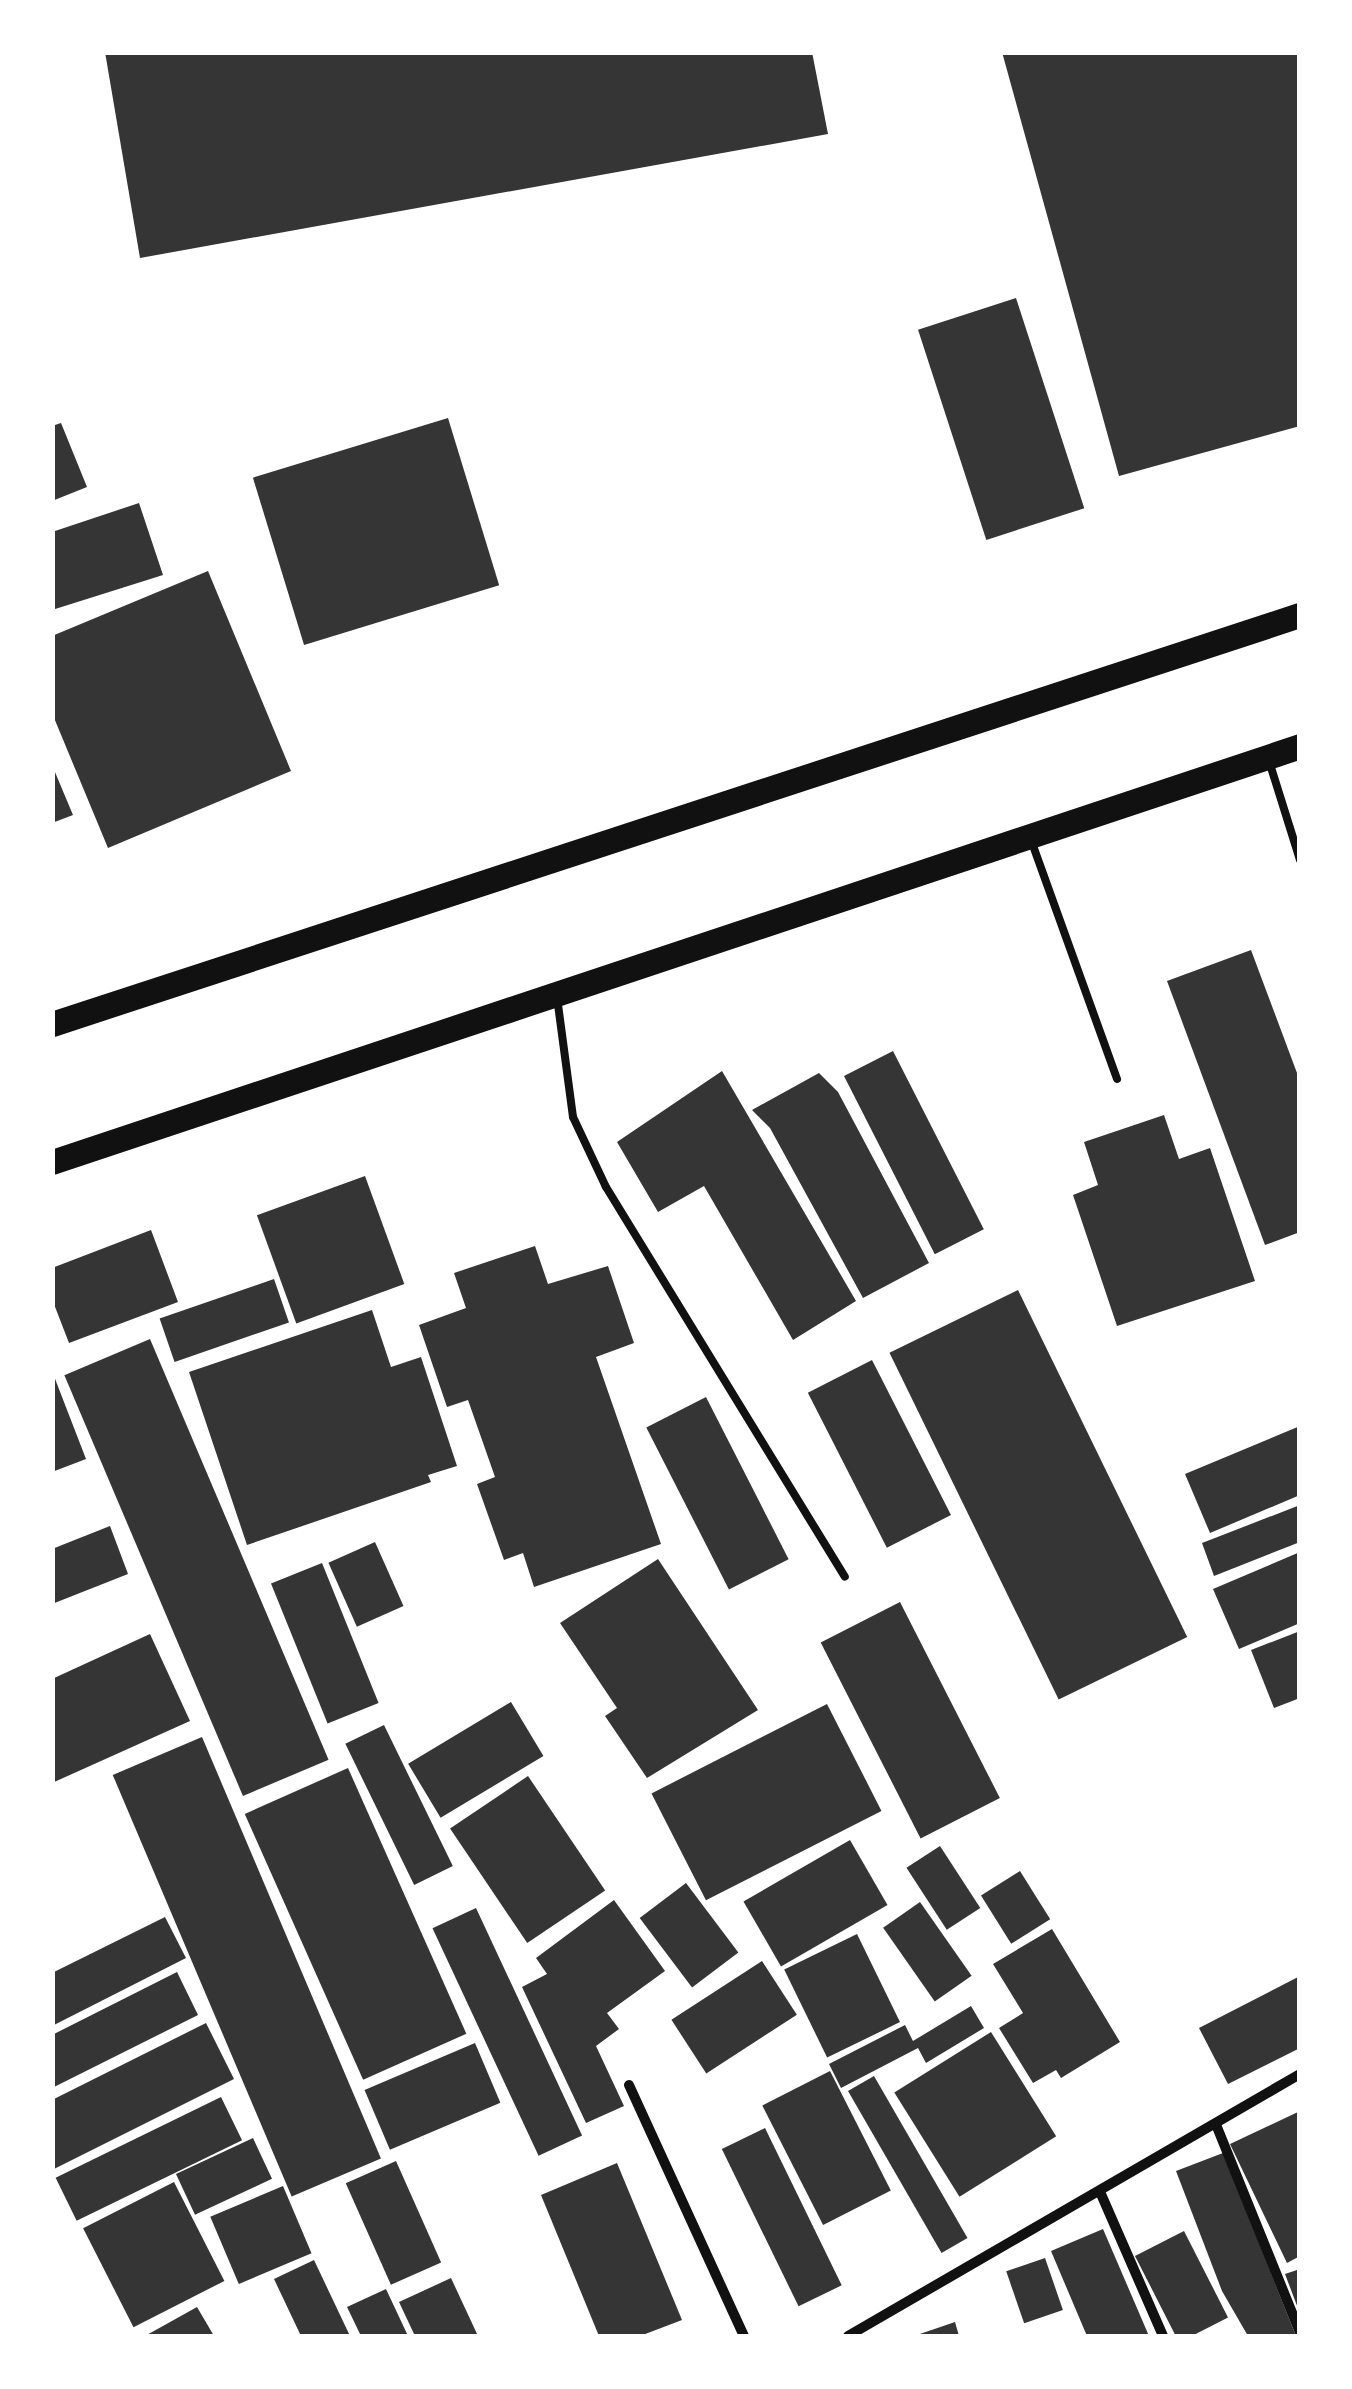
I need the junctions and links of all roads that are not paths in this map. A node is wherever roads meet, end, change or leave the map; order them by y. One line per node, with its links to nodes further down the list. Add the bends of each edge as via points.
1 (1300, 615): 7 (main road)
2 (1300, 746): 3 (main road)
3 (1268, 756): 4 (main road); 5 (lane)
4 (1030, 836): 6 (main road); 8 (lane)
5 (1300, 860)
6 (557, 994): 9 (main road); 10 (lane, via 573,1117 606,1186)
7 (52, 1024)
8 (1117, 1079)
9 (52, 1162)
10 (845, 1577)
11 (1300, 2074): 13 (street)
12 (629, 2085): 16 (street)
13 (1216, 2127): 14 (street); 15 (street)
14 (1101, 2194): 17 (street); 18 (street)
15 (1300, 2332)
16 (744, 2336)
17 (852, 2336)
18 (1164, 2336)

